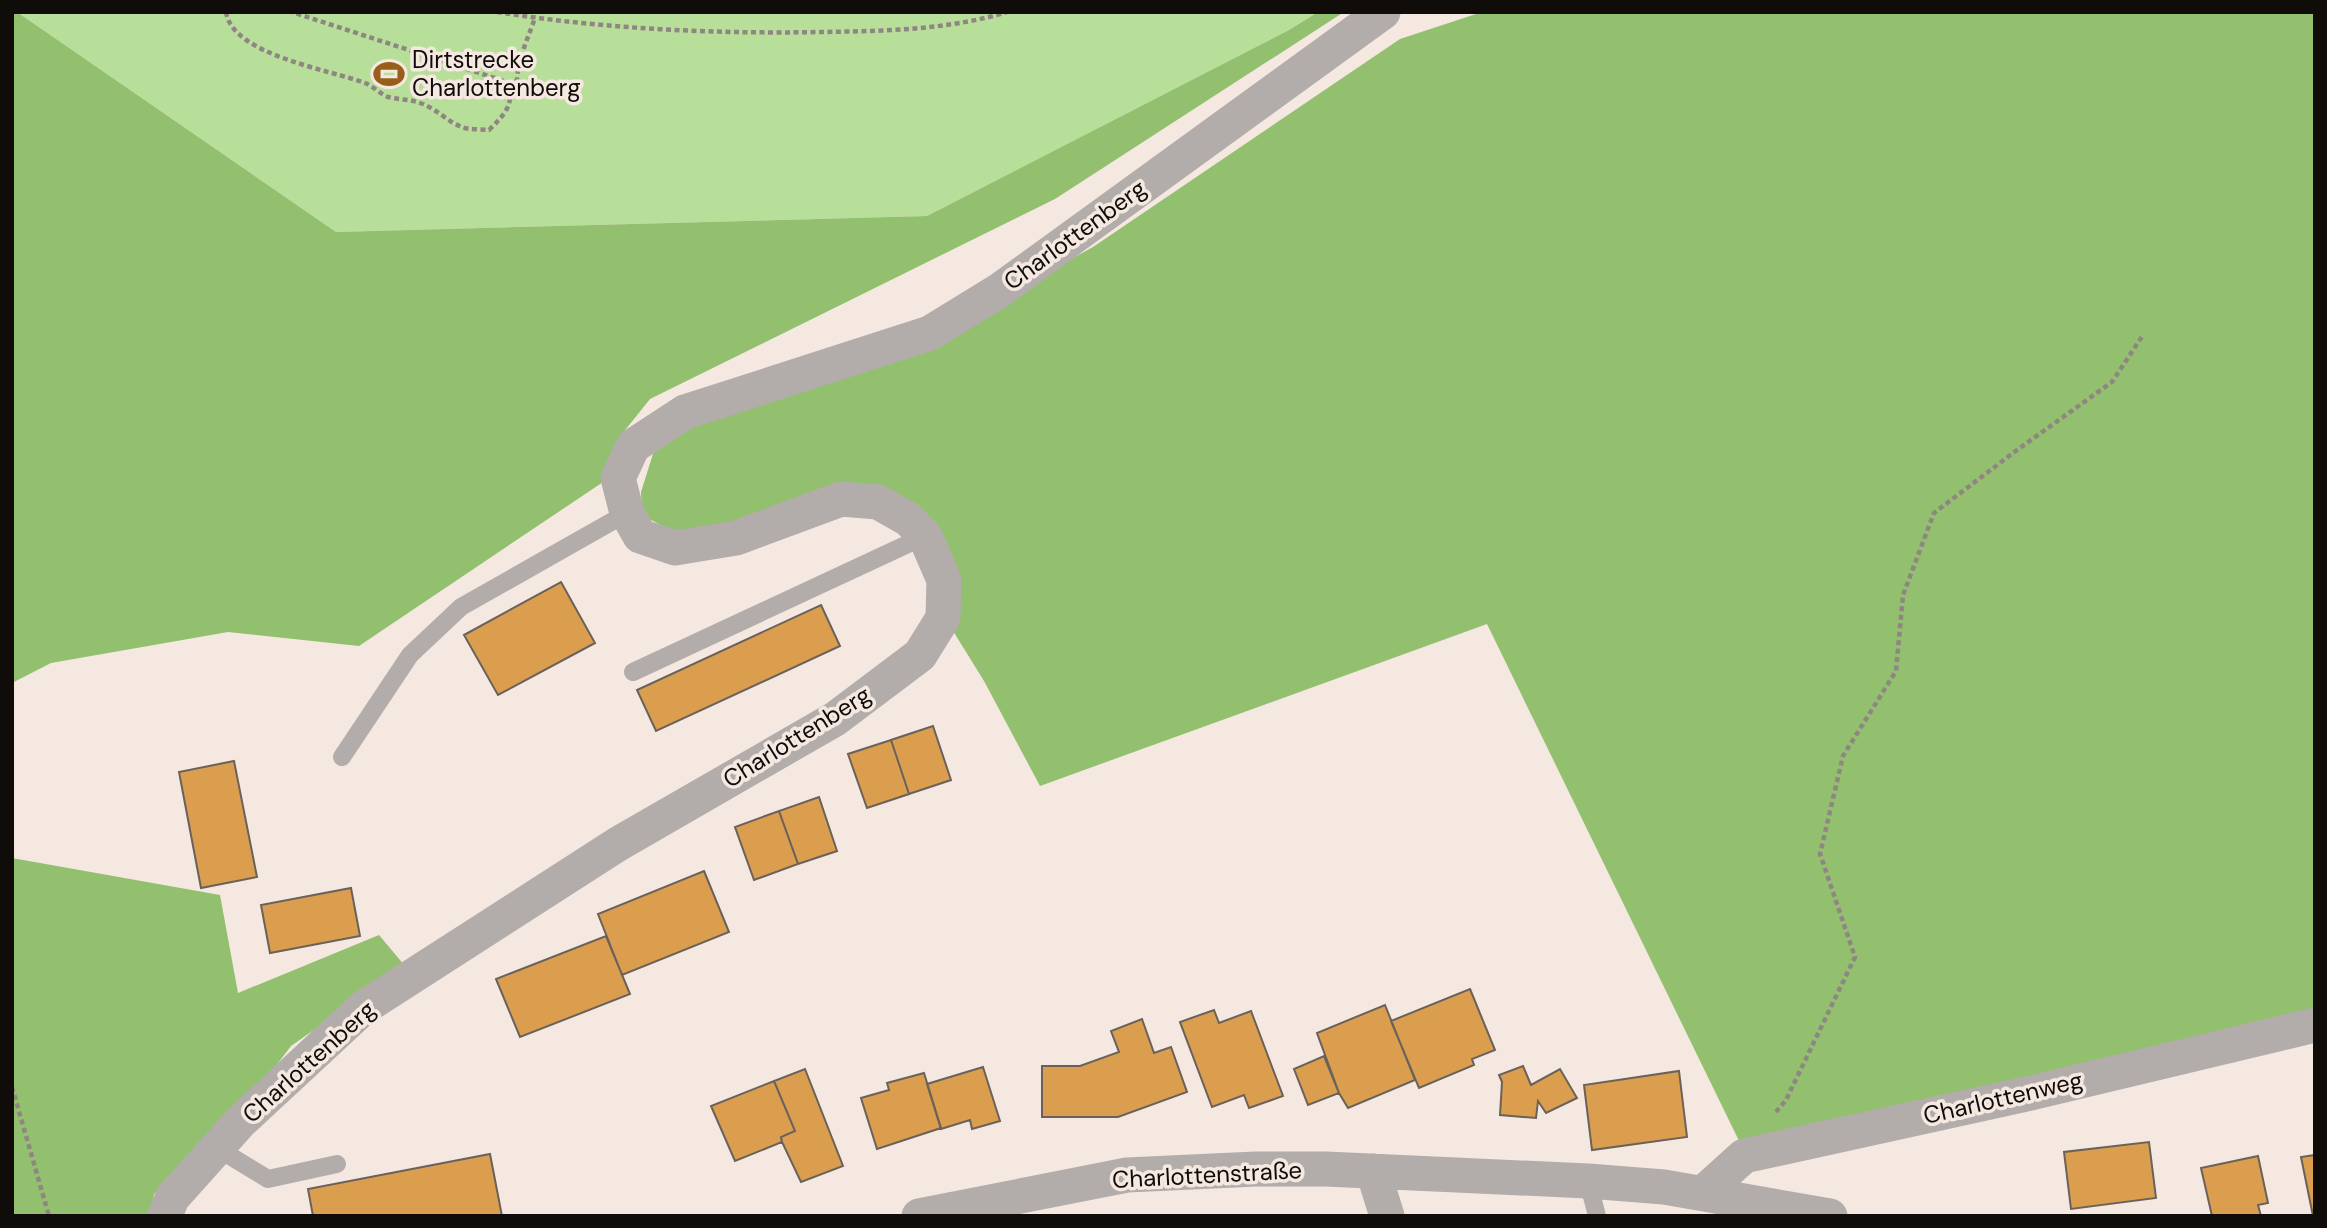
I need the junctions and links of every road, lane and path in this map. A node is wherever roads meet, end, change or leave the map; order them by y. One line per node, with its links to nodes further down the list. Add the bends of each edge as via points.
1 (226, 12): 7 (path, via 234,30 257,46 367,84 386,96 436,109 462,128 489,130 505,114)
2 (292, 12): 7 (path, via 507,82)
3 (497, 12): 6 (path)
4 (1007, 12): 6 (path, via 979,21 889,31 785,33 662,30)
5 (1383, 12): 9 (street, Charlottenberg, via 1000,290 930,332 685,412 633,446 618,478)
6 (535, 18): 7 (path, via 517,80)
7 (510, 88)
8 (2143, 335): 15 (path, via 2112,382 1934,513 1903,595 1896,671 1843,756 1820,854 1855,957 1786,1100)
9 (627, 513): 10 (street, Charlottenberg, via 640,536 676,548 736,538 841,499 877,502 908,519); 12 (lane, via 461,607 410,655)
10 (925, 536): 11 (lane); 16 (street, Charlottenberg, via 944,580 943,618 920,655 835,719 618,844 363,1009)
11 (634, 672)
12 (342, 757)
13 (2315, 1025): 20 (street, Charlottenweg, via 1744,1156)
14 (12, 1087): 21 (path)
15 (1768, 1121)
16 (217, 1148): 17 (lane, via 268,1180); 22 (street, Charlottenberg, via 172,1198)
17 (337, 1164)
18 (1373, 1171): 19 (street, Charlottenstraße); 23 (street, Charlottenstraße, via 1256,1169 1127,1175); 24 (street)
19 (1588, 1181): 20 (street, Charlottenstraße); 25 (lane)
20 (1703, 1193): 26 (street, Charlottenstraße)
21 (49, 1216)
22 (165, 1216)
23 (919, 1216)
24 (1387, 1216)
25 (1597, 1216)
26 (1830, 1216)

